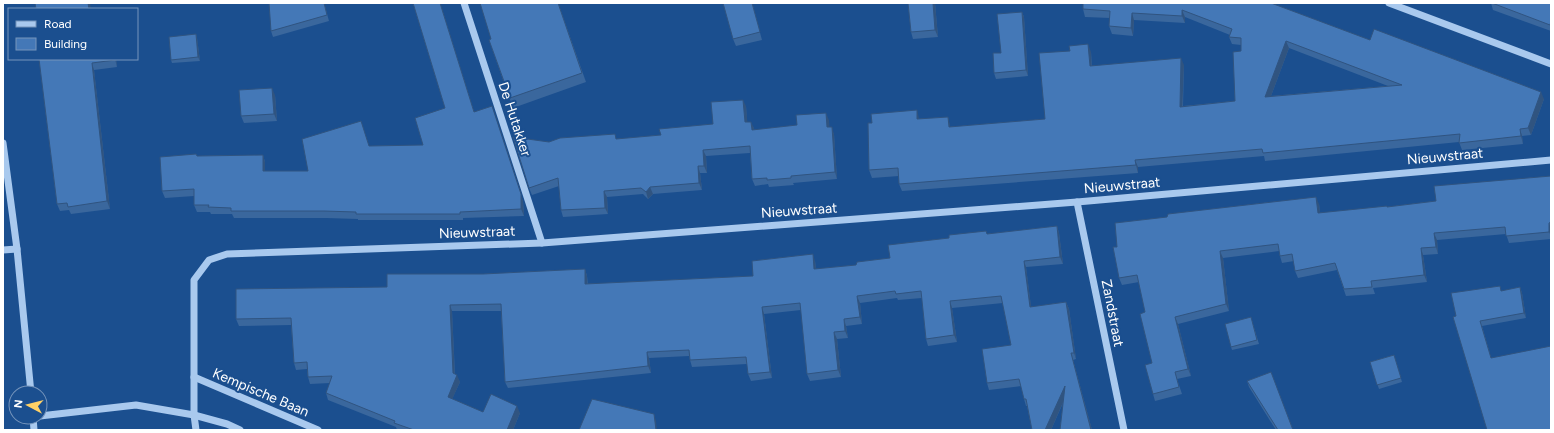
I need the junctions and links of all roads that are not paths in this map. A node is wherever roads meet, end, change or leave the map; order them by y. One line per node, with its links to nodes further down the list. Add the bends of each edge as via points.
1 (464, 3): 7 (street, De Hutakker)
2 (1389, 3): 3 (street)
3 (1551, 64)
4 (3, 143): 8 (street)
5 (1551, 160): 6 (street, Nieuwstraat)
6 (1077, 202): 7 (street, Nieuwstraat); 17 (street, Zandstraat)
7 (542, 243): 10 (street, Nieuwstraat, via 227,254 209,260 194,280)
8 (17, 248): 9 (street); 11 (street)
9 (3, 250)
10 (194, 377): 13 (street, Nieuwstraat); 16 (street, Kempische Baan)
11 (29, 385)
12 (48, 415): 13 (street, via 136,405)
13 (194, 415): 14 (street, Nieuwstraat); 15 (street)
14 (196, 430)
15 (240, 430)
16 (318, 430)
17 (1124, 430)

